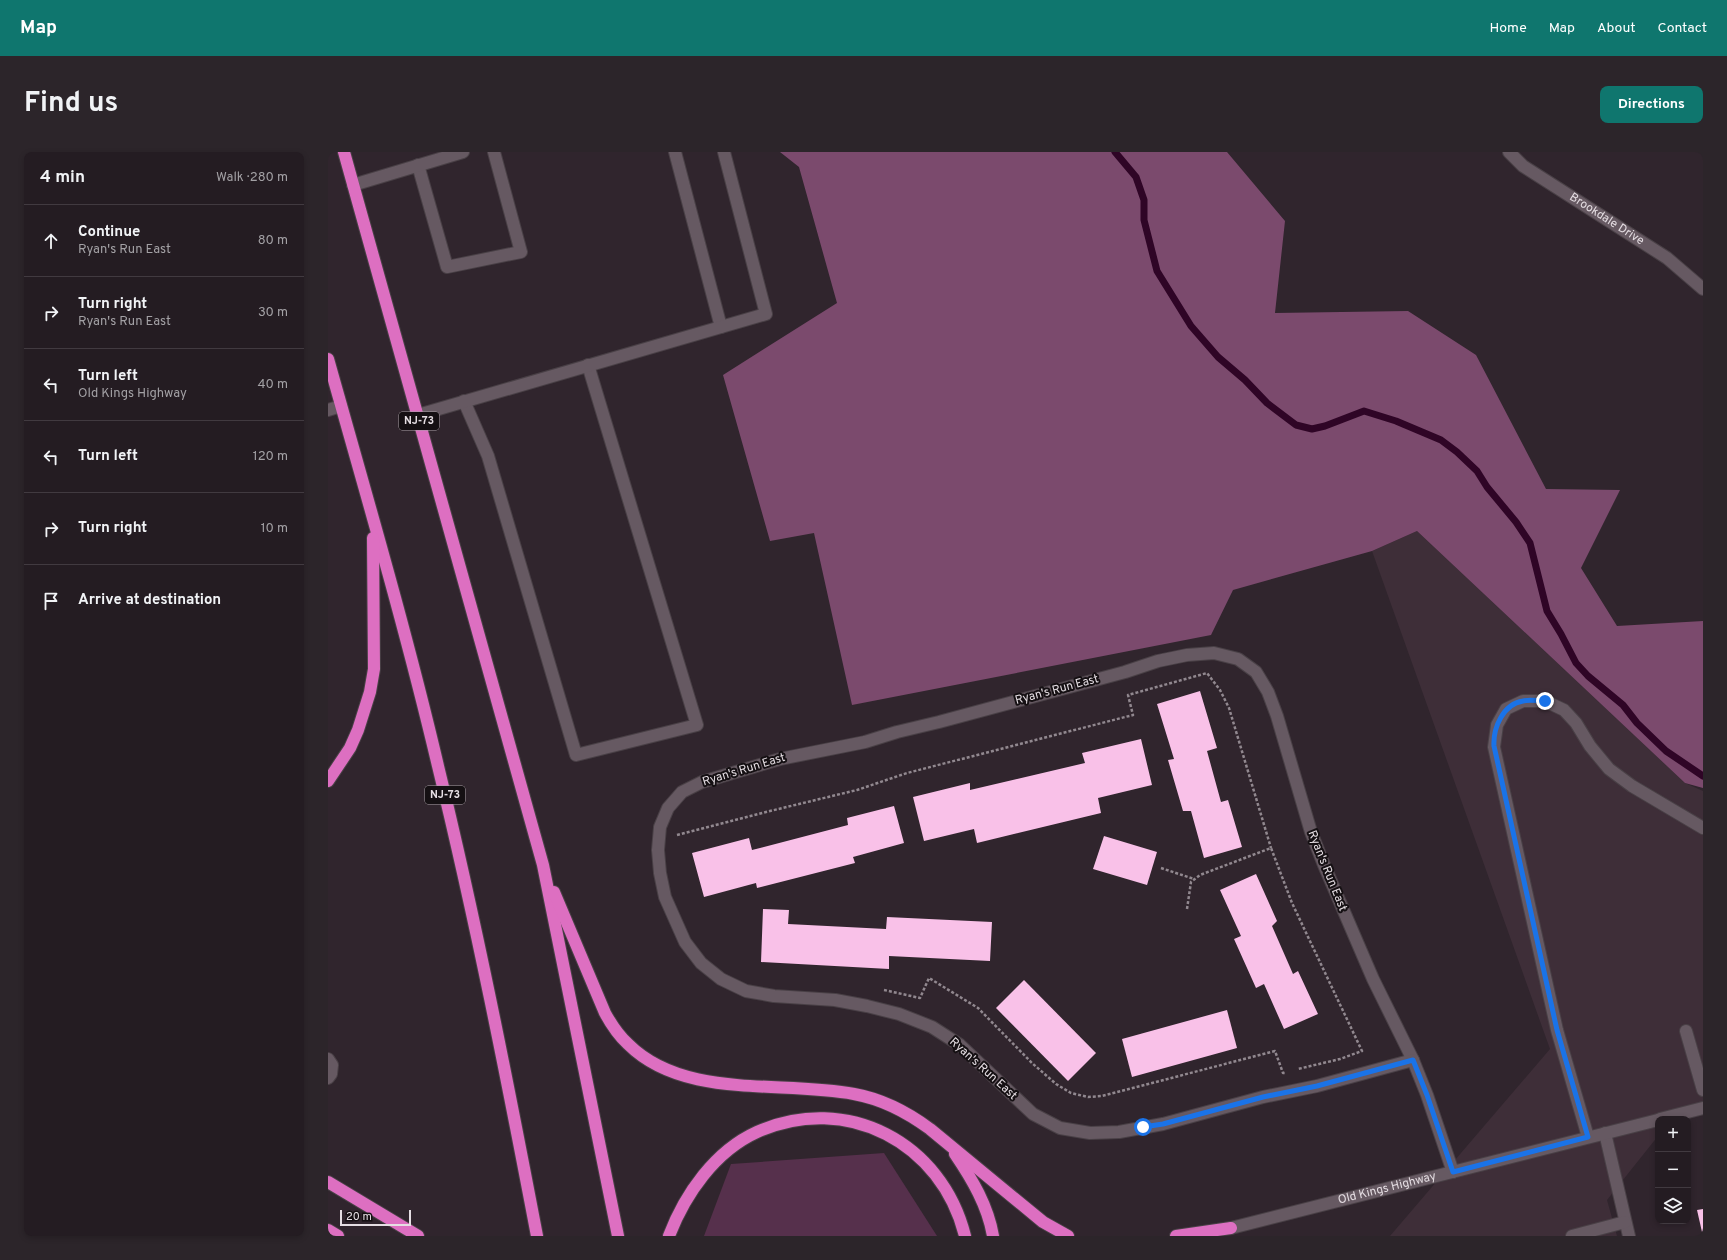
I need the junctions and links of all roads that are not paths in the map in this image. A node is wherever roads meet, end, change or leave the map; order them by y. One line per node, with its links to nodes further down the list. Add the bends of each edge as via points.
1 (344, 152): 8 (highway, NJ-73)
2 (463, 152): 7 (street)
3 (494, 152): 7 (street, via 522,252 447,267)
4 (675, 152): 10 (street)
5 (724, 152): 10 (street, via 766,314)
6 (1509, 152): 9 (street, Brookdale Drive, via 1523,166 1667,258)
7 (418, 165): 8 (street)
8 (353, 185): 16 (highway, NJ-73)
9 (1703, 289)
10 (721, 327): 12 (street)
11 (328, 359): 14 (highway, NJ-73)
12 (588, 366): 13 (street); 13 (street, via 697,725 576,755 488,456)
13 (464, 402): 16 (street)
14 (341, 406): 15 (street); 17 (highway, NJ-73)
15 (328, 410)
16 (418, 415): 20 (highway, NJ-73)
17 (373, 520): 18 (highway, via 374,670 365,711 352,742); 39 (highway, NJ-73, via 438,766 494,1012)
18 (328, 781)
19 (1703, 828): 30 (street, via 1632,786 1609,769 1590,746 1576,722 1564,710 1545,701 1523,701 1506,709 1497,725 1494,746 1557,1030)
20 (543, 864): 31 (highway, via 604,1012 628,1045 645,1058 660,1067 697,1080 854,1094 875,1100 913,1117); 40 (highway, NJ-73)
21 (1686, 1032): 25 (street)
22 (328, 1059): 24 (street, via 332,1065)
23 (1413, 1060): 23 (street, Ryan's Run East, via 1373,979 1324,865 1311,832 1268,692 1256,672 1238,659 1214,653 1158,661 865,742 807,753 725,775 682,792 668,808 660,827 658,850 665,897 685,942 701,963 721,980 746,991 774,996 835,1000 866,1006 900,1014 932,1027 960,1045 1033,1114 1060,1128 1090,1133 1119,1132 1163,1124); 32 (street, Ryan's Run East)
24 (328, 1078)
25 (1703, 1090)
26 (1703, 1108): 27 (street, Old Kings Highway)
27 (1671, 1116)
28 (1655, 1120): 29 (street, Old Kings Highway)
29 (1605, 1133): 30 (street, Old Kings Highway); 34 (street)
30 (1588, 1137): 32 (street, Old Kings Highway)
31 (948, 1143): 43 (highway, via 975,1185); 44 (highway, via 1037,1217)
32 (1453, 1172): 35 (street, Old Kings Highway)
33 (328, 1182): 38 (highway)
34 (1625, 1222): 47 (street); 48 (street)
35 (1232, 1228): 45 (highway); 46 (highway)
36 (328, 1230): 37 (highway)
37 (338, 1236)
38 (418, 1236)
39 (537, 1236)
40 (618, 1236)
41 (669, 1236): 42 (highway, via 693,1188 720,1158 756,1132 775,1125 816,1118 856,1122 877,1130 912,1150 942,1182 961,1218)
42 (965, 1236)
43 (993, 1236)
44 (1068, 1236)
45 (1176, 1236)
46 (1208, 1236)
47 (1572, 1236)
48 (1629, 1236)

